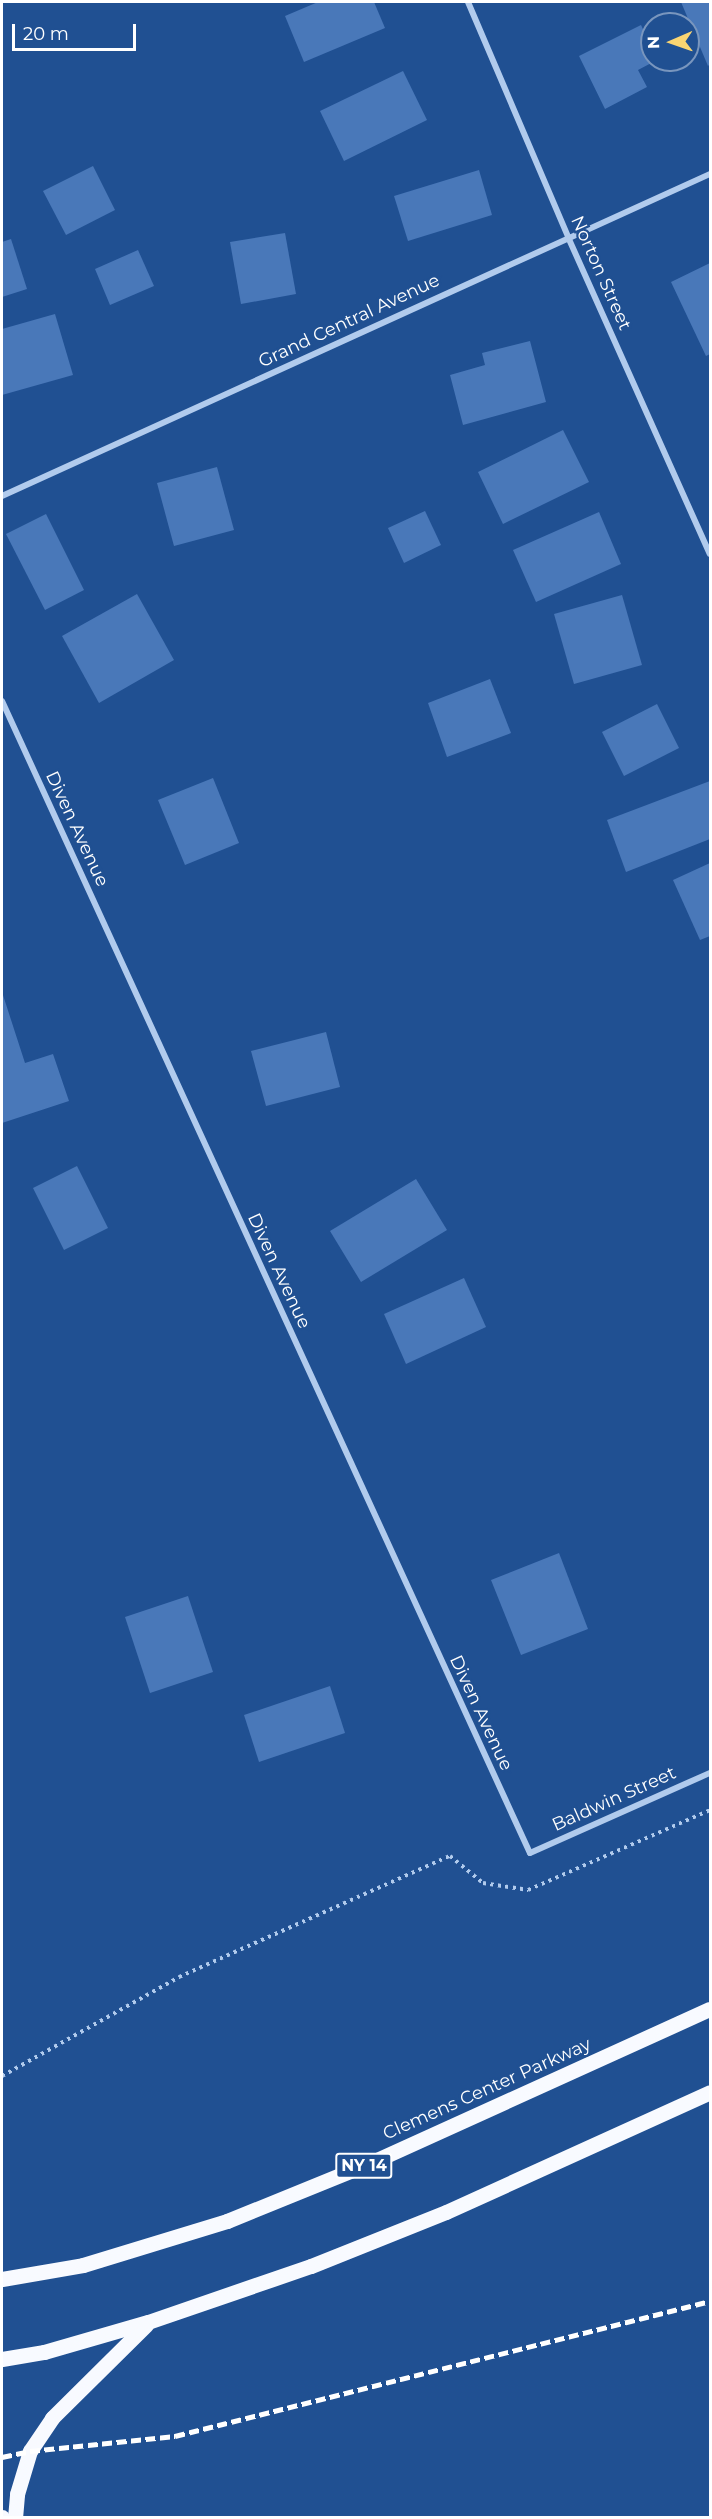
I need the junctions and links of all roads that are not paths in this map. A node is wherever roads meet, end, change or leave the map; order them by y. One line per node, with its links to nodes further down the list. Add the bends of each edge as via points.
1 (468, 2): 3 (street, Norton Street)
2 (711, 174): 3 (street, Grand Central Avenue)
3 (568, 237): 4 (street, Grand Central Avenue); 5 (street, Norton Street)
4 (2, 496)
5 (711, 554)
6 (2, 701): 8 (street, Diven Avenue)
7 (711, 1773): 8 (street, Baldwin Street)
8 (530, 1853)
9 (711, 2008): 11 (main road, Clemens Center Parkway / NY 14, via 370,2163 227,2221 83,2265)
10 (711, 2092): 12 (main road, via 446,2212 311,2266)
11 (2, 2279)
12 (148, 2322): 13 (main road); 14 (main road, via 52,2418 30,2451 17,2494)
13 (2, 2360)
14 (15, 2517)

